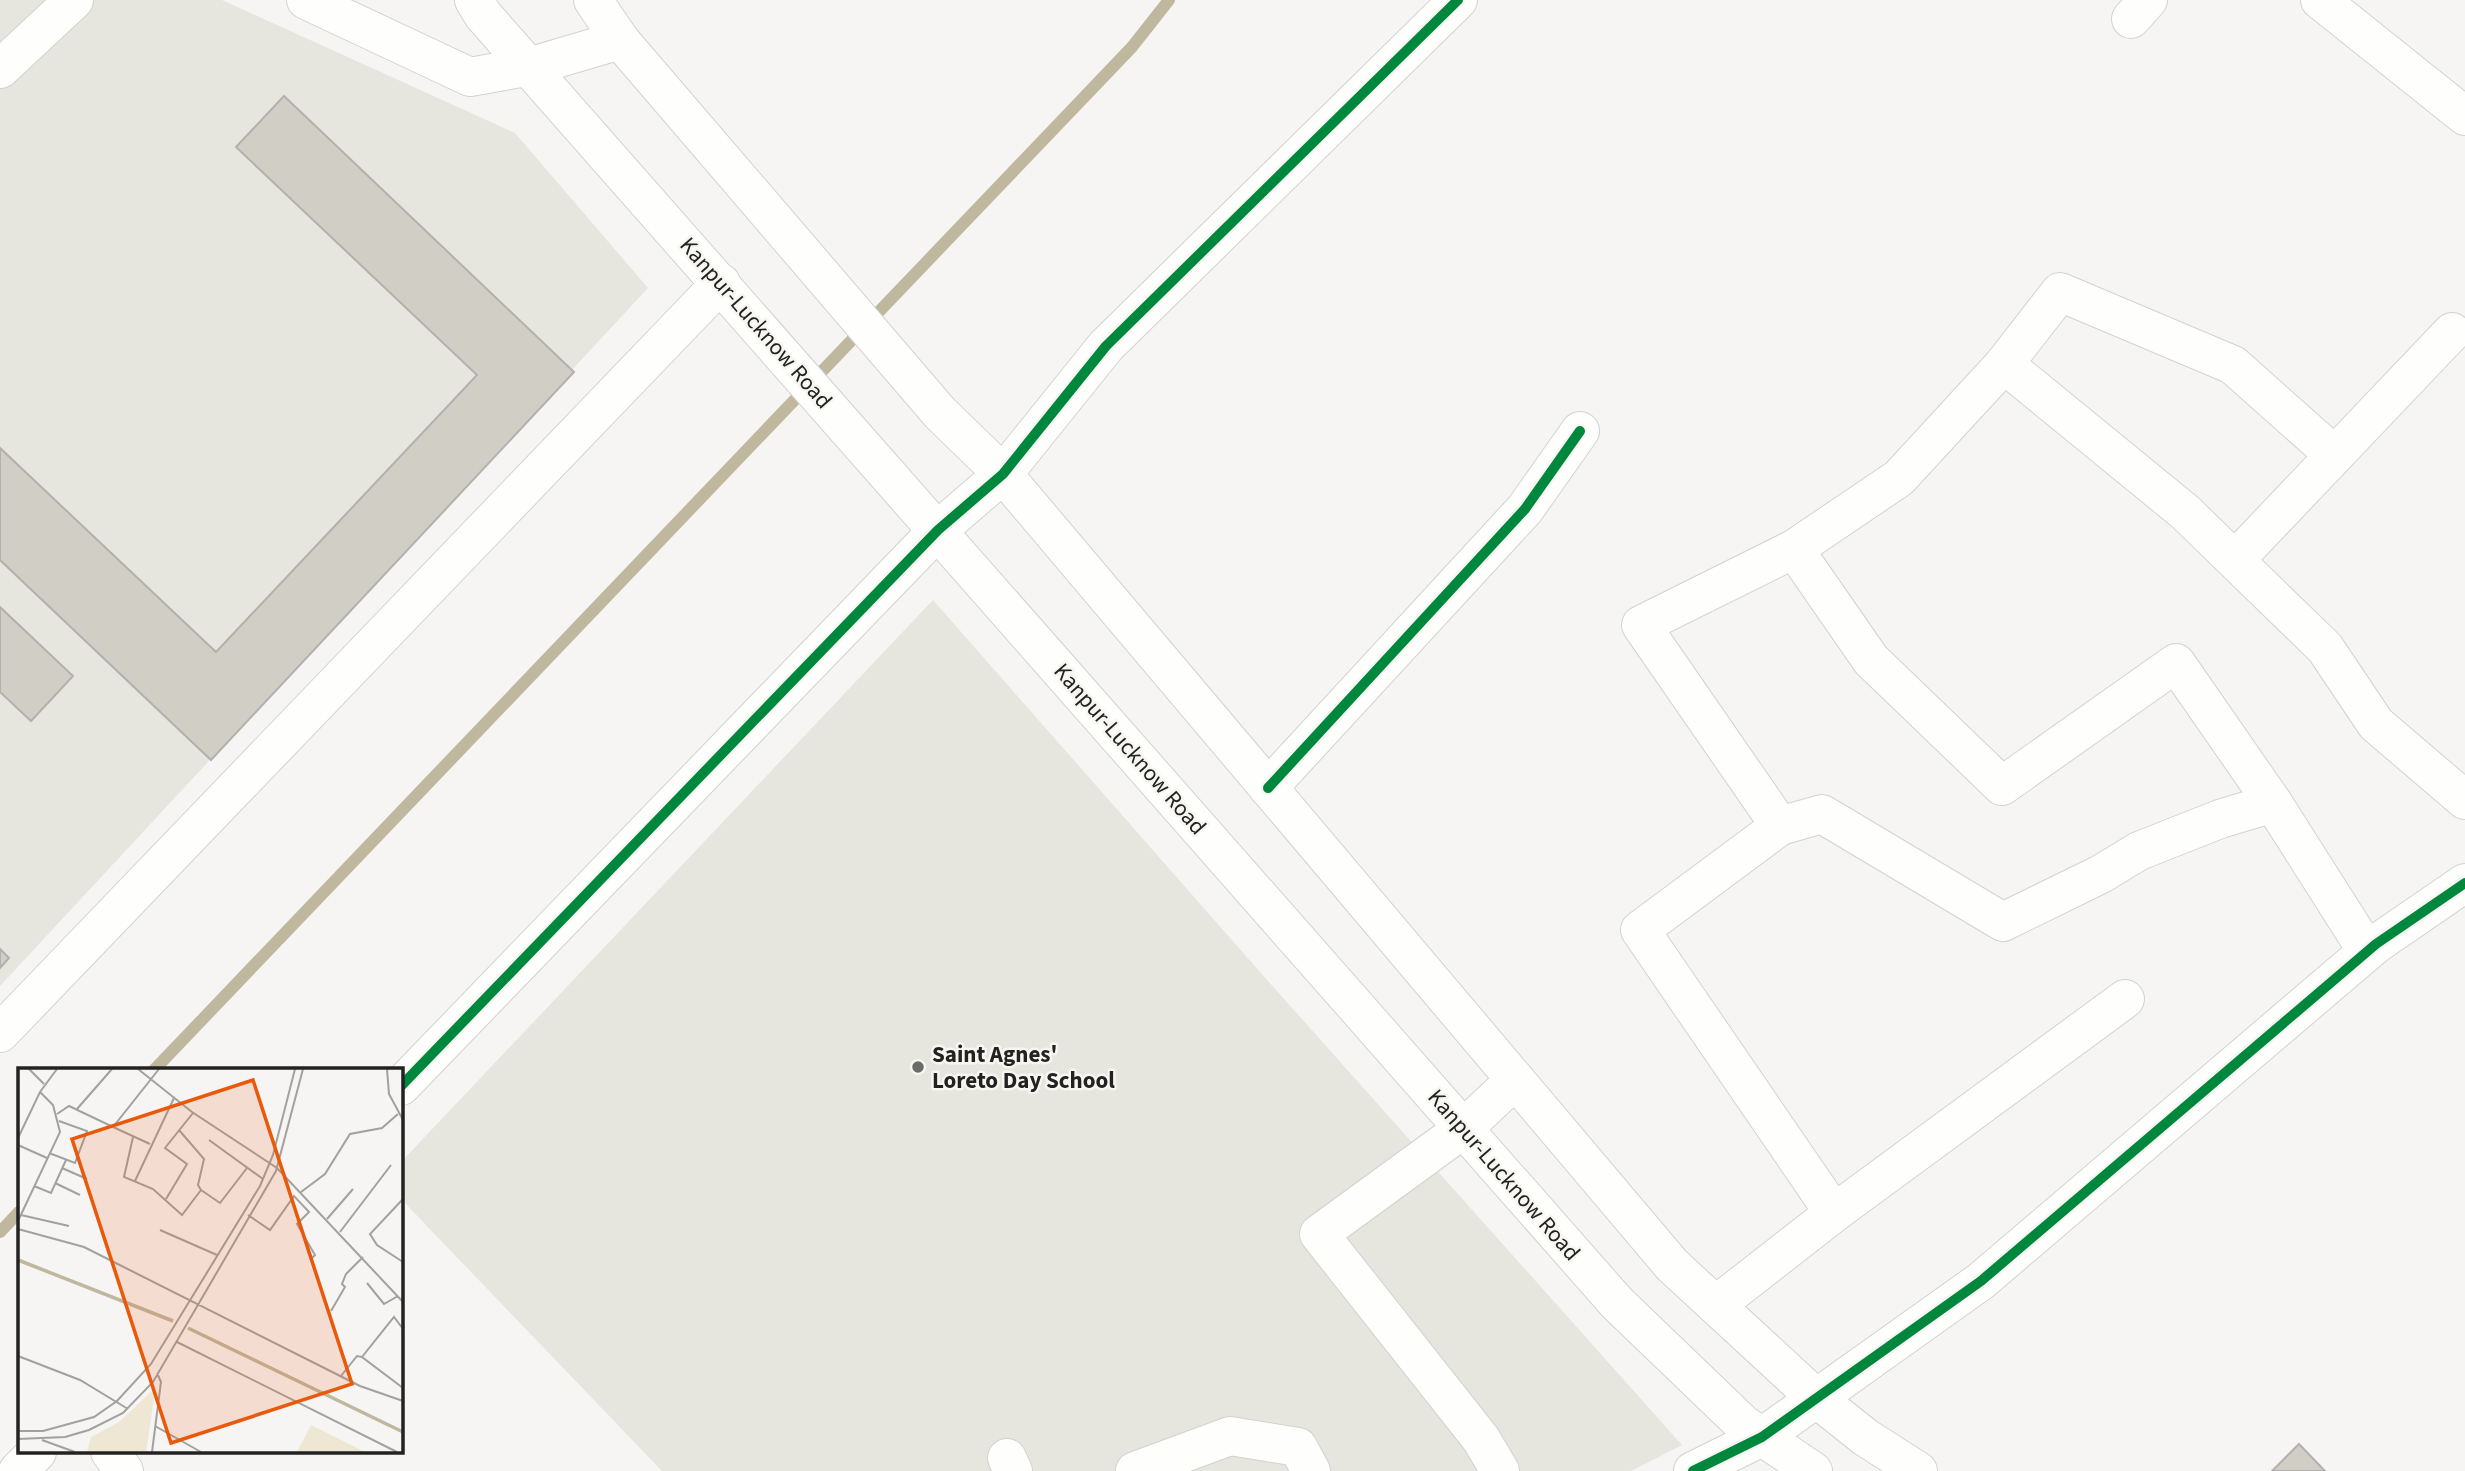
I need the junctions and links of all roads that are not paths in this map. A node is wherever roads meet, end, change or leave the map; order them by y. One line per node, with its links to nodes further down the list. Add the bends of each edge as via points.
1 (74, 0): 9 (main road)
2 (306, 0): 8 (main road, via 470,77)
3 (474, 0): 8 (main road, Kanpur-Lucknow Road)
4 (593, 0): 7 (main road)
5 (1458, 0): 16 (main road, via 1106,346)
6 (2320, 0): 10 (main road)
7 (620, 40): 8 (main road); 16 (main road, via 940,413)
8 (532, 66): 11 (main road, Kanpur-Lucknow Road)
9 (0, 69)
10 (2465, 116)
11 (721, 282): 17 (main road, Kanpur-Lucknow Road); 27 (main road)
12 (2461, 333): 15 (main road)
13 (2004, 364): 15 (main road, via 2060,292 2233,365); 18 (main road, via 1899,478); 19 (main road, via 2185,512)
14 (1580, 431): 20 (main road, via 1525,509)
15 (2333, 454): 19 (main road)
16 (1003, 474): 17 (main road); 20 (main road)
17 (938, 530): 29 (main road); 30 (main road, Kanpur-Lucknow Road)
18 (1794, 549): 22 (main road, via 1871,660 2002,786 2176,663); 23 (main road, via 1642,625)
19 (2235, 560): 21 (main road, via 2325,648 2376,724)
20 (1268, 788): 28 (main road)
21 (2465, 800)
22 (2273, 803): 23 (main road, via 2139,850 2003,922 1822,814); 25 (main road)
23 (1780, 826): 31 (main road, via 1640,930)
24 (2465, 883): 25 (main road)
25 (2367, 951): 33 (main road, via 1981,1281)
26 (2125, 999): 31 (main road)
27 (0, 1032)
28 (1515, 1080): 30 (main road); 32 (main road, via 1672,1265)
29 (402, 1085)
30 (1463, 1129): 34 (main road, Kanpur-Lucknow Road, via 1617,1303); 41 (main road, via 1319,1234 1481,1438)
31 (1834, 1213): 32 (main road)
32 (1716, 1305): 33 (main road)
33 (1816, 1398): 34 (main road); 44 (main road)
34 (1762, 1437): 42 (main road); 43 (main road, Kanpur-Lucknow Road)
35 (35, 1454): 37 (main road)
36 (111, 1454): 38 (main road)
37 (18, 1471)
38 (124, 1471)
39 (1135, 1471): 40 (main road, via 1230,1436 1298,1447)
40 (1311, 1471)
41 (1500, 1471)
42 (1693, 1471)
43 (1813, 1471)
44 (1918, 1471)

